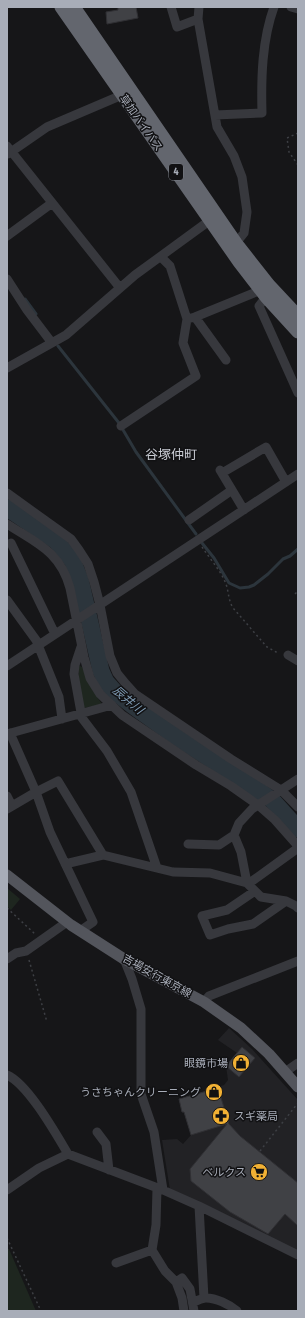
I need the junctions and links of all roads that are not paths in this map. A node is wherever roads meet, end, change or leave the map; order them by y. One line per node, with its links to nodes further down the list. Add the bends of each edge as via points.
1 (61, 7): 9 (highway, 草加バイパス / 4)
2 (74, 7): 15 (highway, 草加バイパス / 4)
3 (170, 7): 8 (street, via 177,27)
4 (199, 7): 8 (street)
5 (274, 7): 10 (street, via 261,74 262,113)
6 (291, 7): 7 (street)
7 (298, 9)
8 (198, 19): 10 (street)
9 (122, 95): 11 (street, via 47,127); 13 (highway, 草加バイパス / 4)
10 (215, 115): 15 (street, via 217,127 234,156 242,177 247,212 244,233)
11 (9, 151): 12 (street)
12 (52, 203): 14 (street); 18 (street)
13 (209, 221): 16 (street); 19 (highway, 草加バイパス / 4)
14 (7, 236)
15 (236, 243): 20 (highway, 草加バイパス / 4, via 269,285)
16 (161, 257): 18 (street); 21 (street, via 170,266)
17 (7, 279): 23 (street)
18 (120, 288): 23 (street, via 66,335)
19 (263, 293): 21 (street); 22 (highway, 草加バイパス / 4); 26 (street, via 259,306)
20 (298, 316)
21 (191, 318): 24 (street); 27 (street, via 183,343 196,376)
22 (298, 332)
23 (52, 343): 25 (street)
24 (226, 360)
25 (7, 368)
26 (298, 393)
27 (121, 426)
28 (298, 474): 29 (street)
29 (286, 482): 30 (street, via 266,447 221,472); 32 (street)
30 (232, 490): 32 (street); 33 (street)
31 (7, 494): 38 (street, via 71,539 88,564)
32 (244, 510): 38 (street)
33 (189, 520)
34 (7, 524): 35 (street)
35 (21, 533): 36 (street); 39 (street, via 46,548 60,563 67,576)
36 (9, 545): 40 (street)
37 (7, 600): 41 (street)
38 (98, 606): 39 (street); 52 (street, via 110,656 117,673 135,694)
39 (78, 619): 40 (street); 42 (street)
40 (55, 634): 41 (street)
41 (38, 645): 45 (street); 48 (street, via 59,697)
42 (82, 647): 46 (street, via 90,678 100,694); 47 (street, via 74,674)
43 (288, 655): 44 (street)
44 (298, 661)
45 (7, 666)
46 (112, 706): 47 (street); 54 (street, via 184,757)
47 (80, 714): 48 (street); 62 (street, via 126,781)
48 (62, 719): 49 (street)
49 (9, 733): 51 (street)
50 (298, 779): 52 (street)
51 (36, 792): 55 (street); 60 (street, via 58,781); 61 (street)
52 (278, 792): 54 (street); 56 (street)
53 (7, 796): 55 (street)
54 (260, 804): 57 (street, via 239,823); 59 (street)
55 (9, 807)
56 (298, 807)
57 (234, 835): 58 (street, via 219,845); 64 (street, via 242,852)
58 (188, 844)
59 (298, 847): 64 (street)
60 (103, 855): 61 (street); 62 (street)
61 (65, 864): 69 (street, via 93,922)
62 (157, 868): 64 (street, via 173,872 210,873)
63 (7, 875): 68 (main road, 吉場安行東京線)
64 (247, 883): 65 (street)
65 (255, 891): 66 (street, via 261,897); 66 (street, via 227,910 202,916 210,935 253,924)
66 (286, 901): 67 (street)
67 (298, 908)
68 (67, 922): 69 (main road, 吉場安行東京線); 71 (street, via 26,951 16,953)
69 (80, 931): 70 (main road, 吉場安行東京線)
70 (124, 958): 73 (main road, 吉場安行東京線); 81 (street, via 141,1009 141,1094 154,1132)
71 (7, 959)
72 (298, 961): 73 (street, via 209,996)
73 (204, 1002): 75 (main road, 吉場安行東京線, via 246,1032)
74 (298, 1063): 75 (street)
75 (285, 1072): 77 (main road, 吉場安行東京線)
76 (7, 1075): 79 (street, via 23,1086)
77 (298, 1087)
78 (97, 1132): 80 (street, via 106,1144)
79 (68, 1154): 80 (street); 82 (street, via 39,1168)
80 (109, 1170): 81 (street)
81 (160, 1189): 83 (street); 84 (street)
82 (7, 1190)
83 (199, 1206): 85 (street); 88 (street)
84 (152, 1250): 86 (street); 87 (street, via 165,1271)
85 (298, 1255)
86 (116, 1263)
87 (176, 1282): 89 (street, via 182,1278 190,1288); 90 (street)
88 (204, 1298): 89 (street); 91 (street, via 230,1305)
89 (194, 1307)
90 (184, 1311)
91 (237, 1311)

